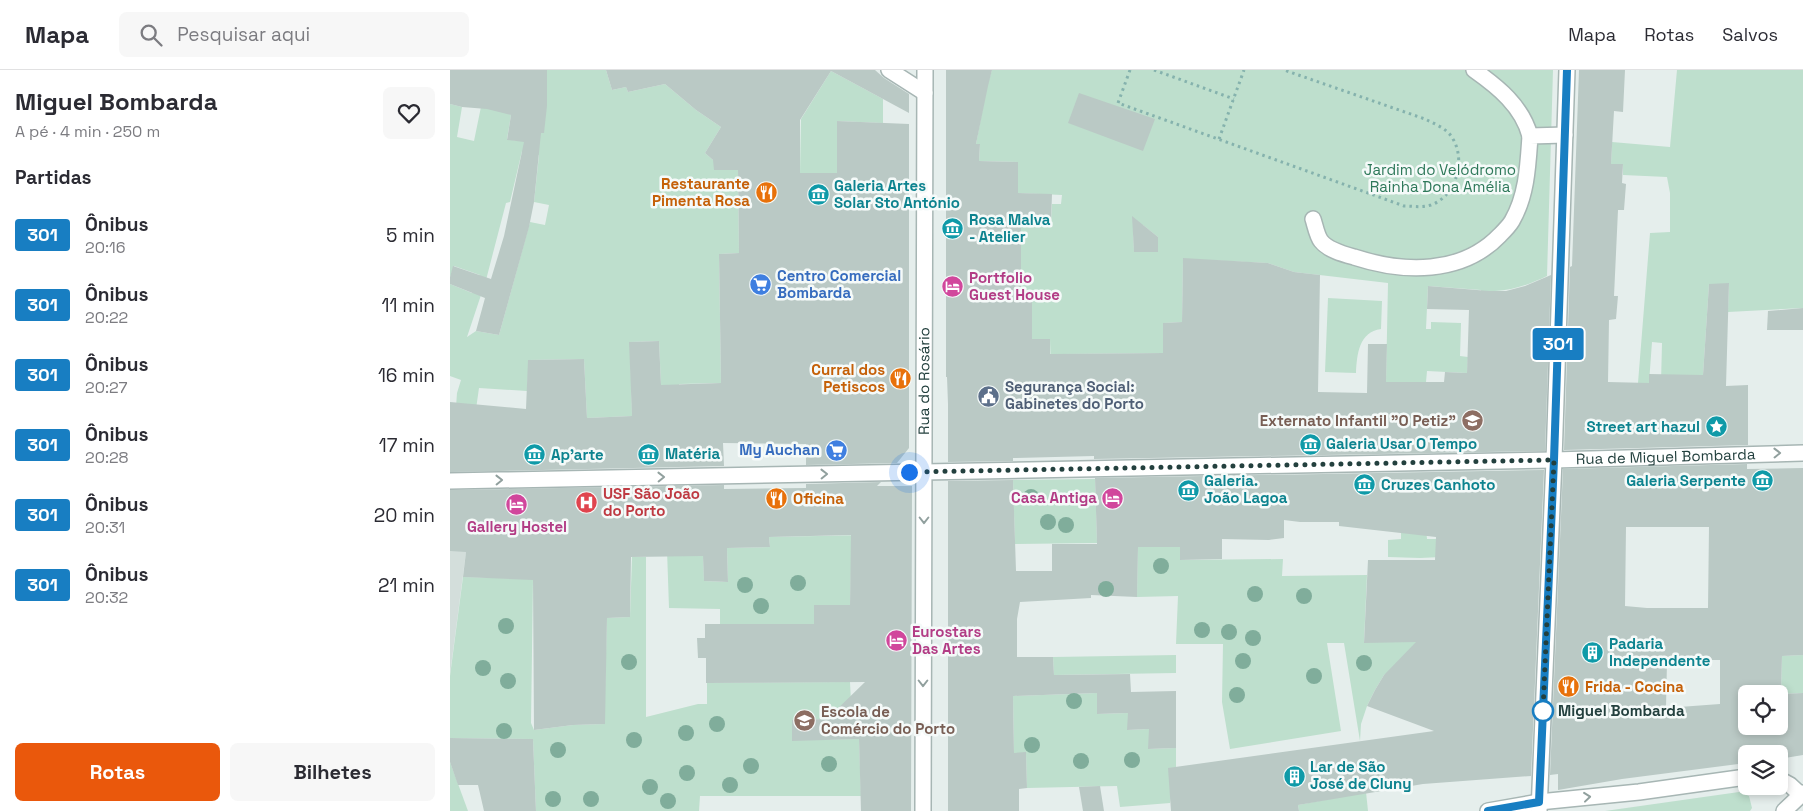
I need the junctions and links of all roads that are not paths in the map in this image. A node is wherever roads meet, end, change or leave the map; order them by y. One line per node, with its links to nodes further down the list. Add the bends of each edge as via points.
1 (889, 70): 5 (street)
2 (925, 70): 5 (street, Rua do Rosário)
3 (1474, 70): 7 (street, via 1514,104 1526,122)
4 (1567, 70): 6 (street)
5 (925, 93): 11 (street, Rua do Rosário)
6 (1565, 135): 7 (street); 10 (street)
7 (1530, 136): 8 (street, via 1522,199 1512,222 1492,244 1471,258 1445,266 1409,268 1376,264 1337,252 1320,240)
8 (1314, 219)
9 (1803, 453): 10 (street, Rua de Miguel Bombarda, one-way to 9)
10 (1554, 460): 11 (street, Rua de Miguel Bombarda); 16 (street)
11 (924, 472): 12 (street, Rua de Miguel Bombarda, one-way to 11); 17 (street, Rua do Rosário, one-way to 17)
12 (450, 481)
13 (1738, 778): 16 (street, one-way to 13)
14 (1788, 784): 15 (street)
15 (1802, 794): 19 (street)
16 (1539, 807): 18 (street)
17 (923, 811)
18 (1488, 811)
19 (1784, 811)

